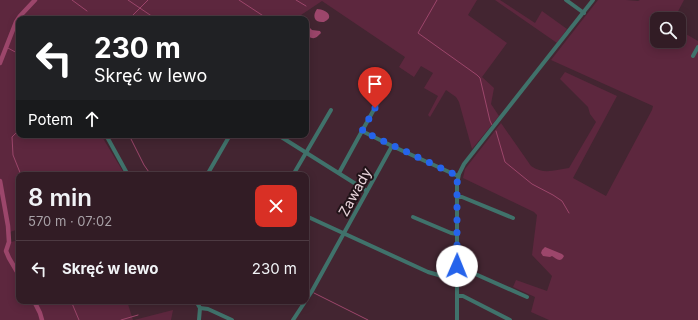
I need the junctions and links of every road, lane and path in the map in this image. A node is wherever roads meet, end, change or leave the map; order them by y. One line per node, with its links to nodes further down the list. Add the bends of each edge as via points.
1 (566, 0): 3 (street)
2 (593, 0): 3 (street)
3 (584, 13): 18 (street, via 464,164)
4 (698, 47): 5 (street)
5 (693, 56)
6 (387, 86): 8 (street)
7 (331, 110): 13 (street)
8 (362, 131): 12 (street); 17 (street)
9 (108, 138): 14 (street)
10 (228, 138): 15 (street)
11 (283, 138): 13 (street)
12 (392, 146): 18 (street); 19 (street, Zawady)
13 (306, 152): 16 (street); 17 (street)
14 (126, 172)
15 (209, 172)
16 (295, 172)
17 (339, 173): 19 (street)
18 (458, 176): 20 (street)
19 (367, 191): 24 (street, Zawady)
20 (457, 197): 23 (street); 25 (street)
21 (309, 217): 24 (street)
22 (414, 217): 25 (street)
23 (513, 218)
24 (344, 233): 27 (street, via 428,272); 28 (street, Zawady)
25 (458, 234): 26 (street)
26 (457, 268): 27 (street); 30 (street)
27 (457, 277): 29 (street)
28 (309, 295)
29 (457, 296): 37 (street); 38 (street, via 463,296)
30 (527, 297)
31 (198, 304): 33 (street)
32 (303, 304): 36 (street, Zawady)
33 (200, 308): 34 (street); 35 (street)
34 (199, 320)
35 (232, 320)
36 (293, 320)
37 (457, 320)
38 (510, 320)

